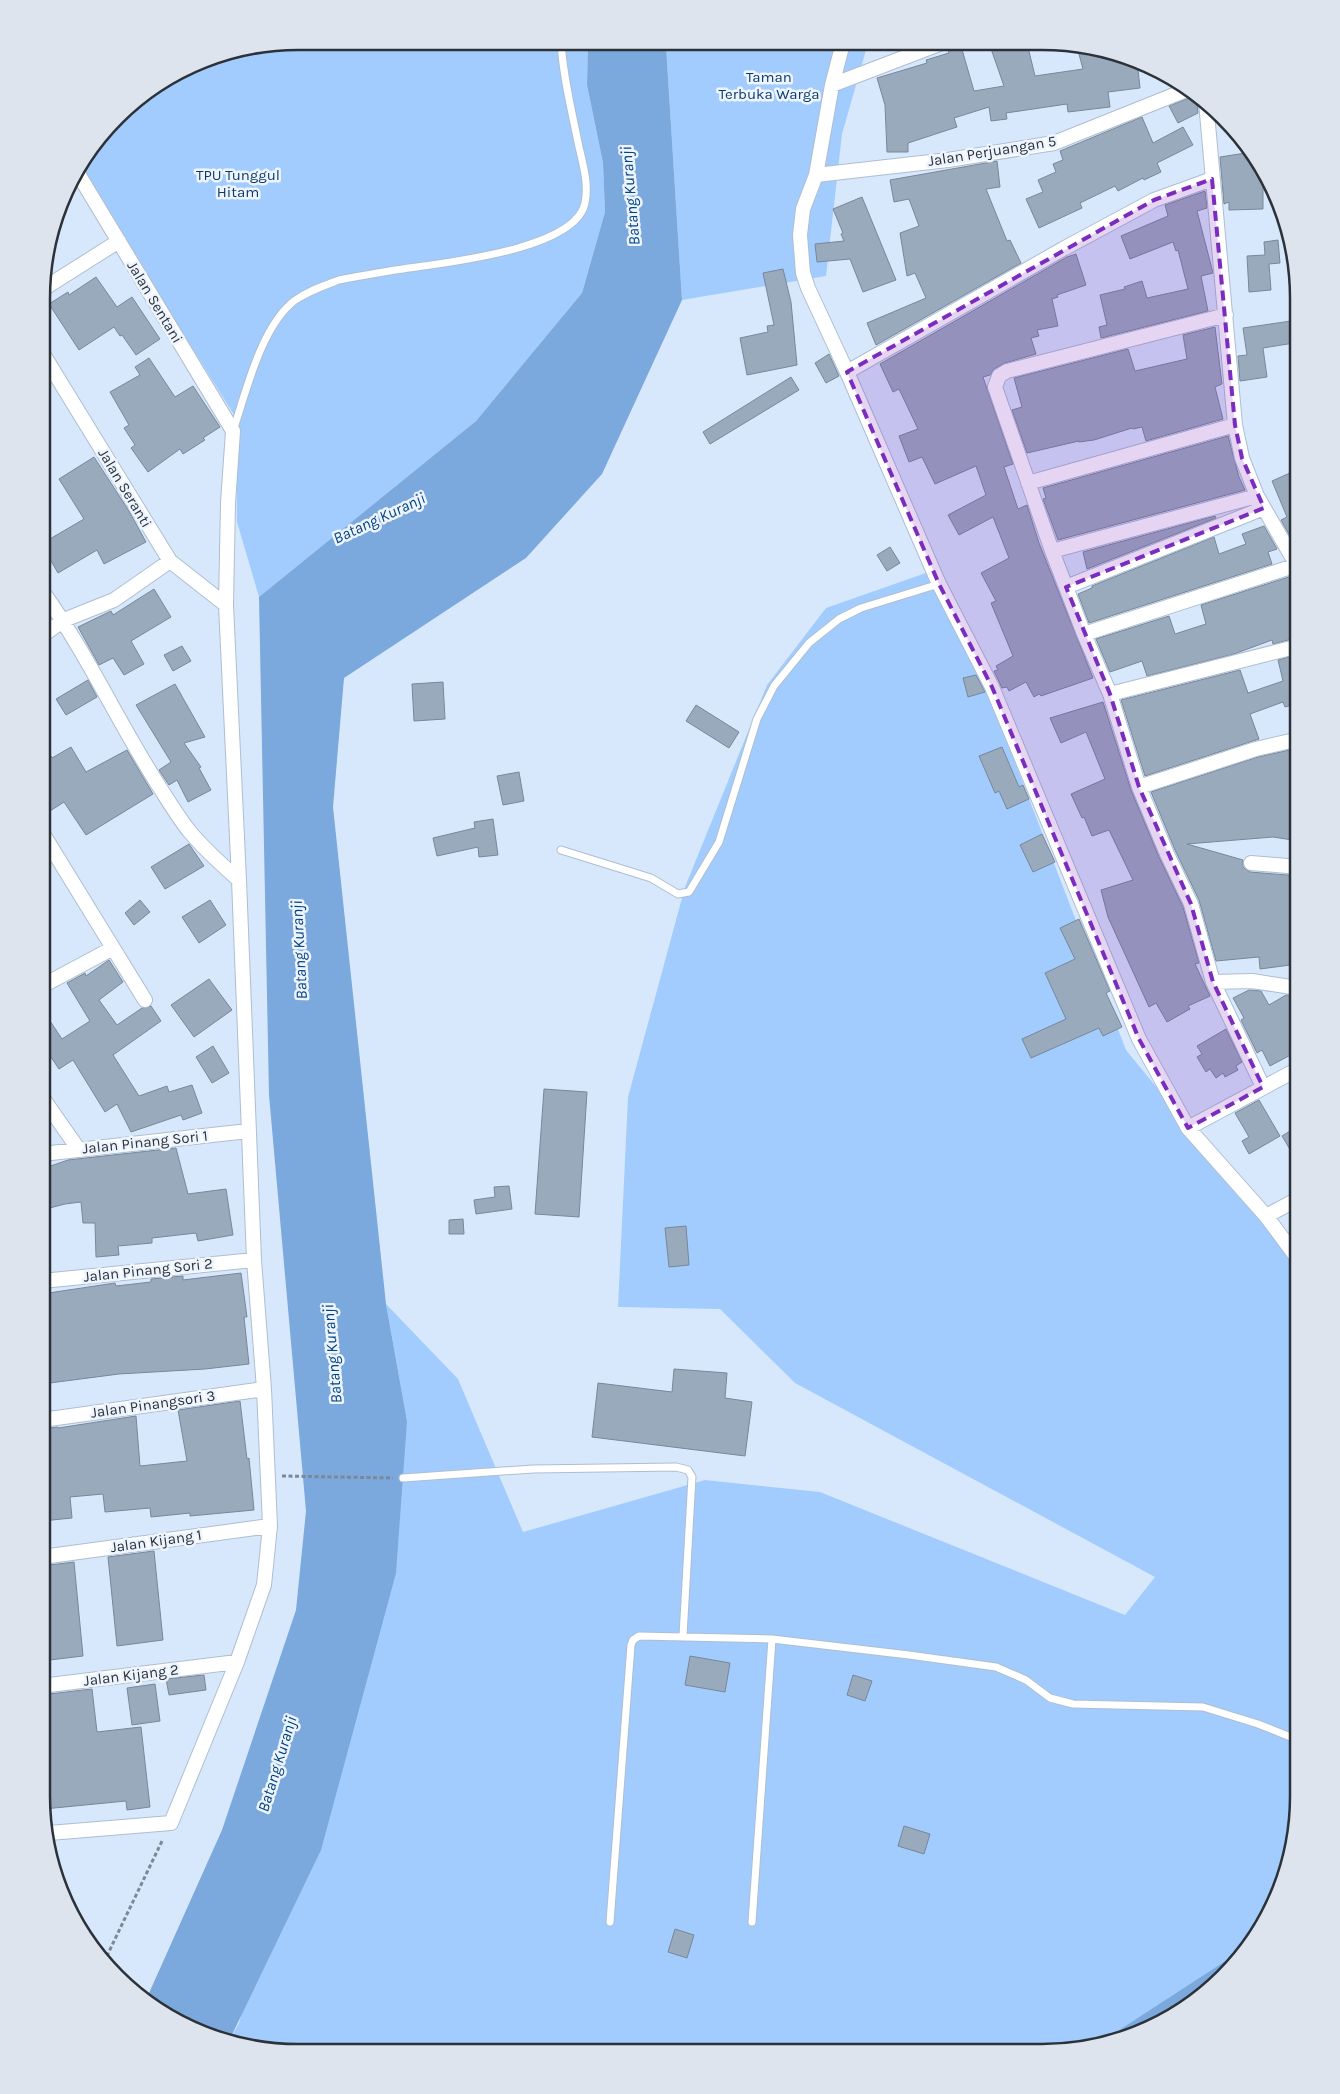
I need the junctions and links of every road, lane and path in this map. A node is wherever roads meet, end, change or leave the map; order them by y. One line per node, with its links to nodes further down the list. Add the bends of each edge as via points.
1 (561, 50): 16 (lane, via 585,177 586,203 582,213 553,234 525,246 339,280 303,295 280,316 256,360)
2 (841, 50): 4 (street)
3 (924, 50): 4 (street)
4 (832, 85): 7 (street)
5 (1181, 92): 7 (street, Jalan Perjuangan 5, via 1054,143)
6 (1207, 113): 9 (street)
7 (816, 176): 14 (street, via 803,209 800,235 803,273)
8 (81, 178): 10 (street, Jalan Sentani)
9 (1212, 179): 12 (street); 14 (street, via 1146,205)
10 (119, 241): 11 (street); 16 (street, Jalan Sentani)
11 (51, 284)
12 (1226, 315): 15 (street); 17 (street, via 1007,371 999,376 995,383 996,395)
13 (50, 365): 22 (street, Jalan Seranti)
14 (847, 372): 24 (street)
15 (1235, 426): 17 (street); 18 (street, via 1242,458)
16 (233, 431): 27 (street)
17 (1028, 483): 20 (street)
18 (1257, 496): 19 (street); 20 (street)
19 (1264, 508): 21 (street); 25 (street)
20 (1052, 551): 25 (street)
21 (1290, 553)
22 (170, 561): 27 (street, Jalan Seranti); 28 (street, via 114,600)
23 (1290, 570): 30 (street)
24 (939, 584): 36 (lane, via 862,608 839,619 809,643 786,671 774,686 757,719 719,842 689,892 678,894 651,878); 48 (street, via 992,687 1138,1039)
25 (1066, 587): 30 (street)
26 (50, 601): 28 (street)
27 (226, 604): 39 (street)
28 (64, 620): 29 (street); 39 (street, via 139,756 178,816)
29 (50, 630)
30 (1084, 634): 32 (street)
31 (1290, 648): 32 (street)
32 (1110, 694): 34 (street)
33 (1290, 741): 34 (street)
34 (1139, 787): 42 (street, via 1191,904)
35 (50, 845): 40 (street)
36 (561, 850)
37 (1251, 863): 38 (street)
38 (1290, 866)
39 (239, 880): 49 (street)
40 (113, 948): 41 (street); 44 (street)
41 (50, 982)
42 (1213, 982): 43 (street, via 1252,981); 46 (street)
43 (1290, 987)
44 (145, 1000)
45 (1290, 1073): 46 (street)
46 (1262, 1087): 48 (street)
47 (50, 1108): 50 (street)
48 (1188, 1128): 53 (street)
49 (248, 1131): 50 (street, Jalan Pinang Sori 1); 55 (street)
50 (79, 1150): 51 (street, Jalan Pinang Sori 1)
51 (50, 1153)
52 (1290, 1203): 53 (street)
53 (1266, 1216): 54 (street)
54 (1290, 1248)
55 (254, 1260): 56 (street, Jalan Pinang Sori 2); 57 (street)
56 (50, 1280)
57 (264, 1388): 58 (street, Jalan Pinangsori 3); 61 (street)
58 (50, 1419)
59 (283, 1476): 60 (path)
60 (403, 1478): 63 (lane, via 533,1469 676,1467 688,1470 692,1477)
61 (270, 1526): 62 (street, Jalan Kijang 1); 65 (street, via 264,1585)
62 (50, 1556)
63 (683, 1636): 64 (lane); 70 (lane, via 639,1636 631,1645)
64 (772, 1639): 67 (lane, via 996,1667 1026,1680 1050,1698 1073,1704 1203,1707); 71 (lane)
65 (238, 1662): 66 (street, Jalan Kijang 2); 68 (street)
66 (50, 1685)
67 (1290, 1737)
68 (171, 1823): 69 (street); 72 (path)
69 (53, 1833)
70 (610, 1922)
71 (752, 1922)
72 (108, 1955)

